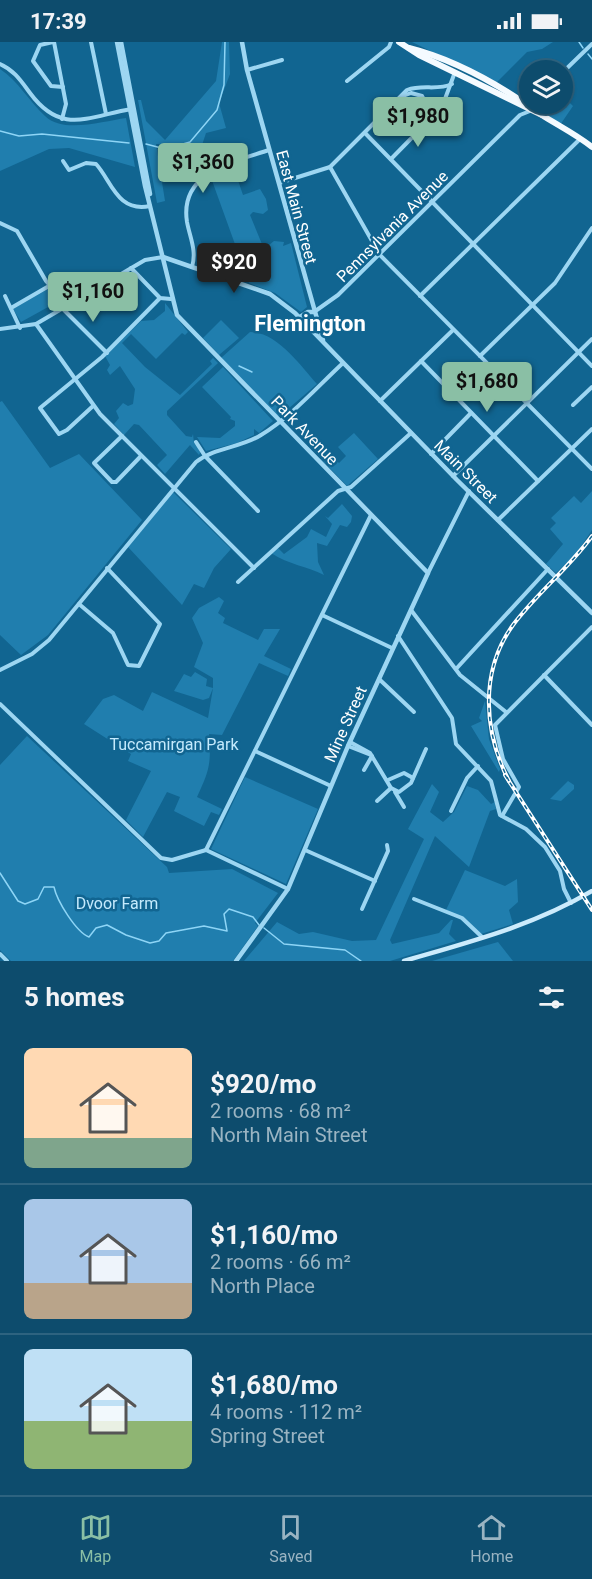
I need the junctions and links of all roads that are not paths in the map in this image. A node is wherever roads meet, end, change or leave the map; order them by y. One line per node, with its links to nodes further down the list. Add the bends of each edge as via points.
1 (54, 42): 16 (street); 16 (street, via 40,45 33,61 51,87)
2 (91, 42): 27 (street)
3 (119, 42): 26 (street, Park Avenue)
4 (242, 42): 12 (street, East Main Street)
5 (391, 42): 14 (street)
6 (399, 42): 8 (highway)
7 (592, 44): 10 (street)
8 (410, 48): 13 (highway); 22 (highway, via 458,67)
9 (282, 60): 12 (street)
10 (573, 62)
11 (0, 64): 30 (street, via 16,74 44,110)
12 (247, 70): 35 (street, East Main Street)
13 (456, 72): 15 (street); 23 (highway)
14 (346, 81)
15 (452, 84): 18 (street); 21 (street)
16 (63, 87): 30 (street, via 66,104)
17 (420, 87): 18 (street); 19 (street); 20 (street, via 407,90)
18 (438, 88): 21 (street)
19 (422, 96): 20 (street, via 411,93); 24 (street)
20 (400, 97): 32 (street)
21 (446, 98): 25 (street)
22 (519, 101)
23 (519, 102)
24 (429, 105): 25 (street, via 435,110); 31 (street)
25 (442, 107): 31 (street)
26 (132, 109): 27 (street); 41 (street, Park Avenue)
27 (105, 114): 30 (street)
28 (545, 114): 33 (highway)
29 (520, 116): 40 (street, Pennsylvania Avenue)
30 (62, 119)
31 (429, 122): 36 (street)
32 (365, 133): 36 (street); 38 (street)
33 (580, 138): 34 (highway); 44 (street)
34 (592, 147)
35 (269, 150): 39 (street, East Main Street); 48 (street, via 212,171 193,189 186,209 195,254)
36 (391, 159): 40 (street)
37 (63, 161): 41 (street, via 69,170 86,163 96,164 115,194 136,206)
38 (330, 167): 39 (street); 45 (street)
39 (278, 183): 59 (street, East Main Street)
40 (434, 202): 44 (street); 45 (street, Pennsylvania Avenue)
41 (151, 206): 46 (street, Park Avenue)
42 (0, 223): 51 (street, via 17,231)
43 (592, 228): 56 (street, via 563,273)
44 (474, 244): 53 (street); 56 (street)
45 (380, 255): 53 (street); 59 (street, Pennsylvania Avenue, via 339,295)
46 (163, 257): 47 (street, Main Street); 49 (street, via 150,258); 50 (street, Park Avenue)
47 (176, 261): 48 (street, Main Street); 50 (street, via 170,265)
48 (192, 267): 60 (street, Main Street, via 270,294)
49 (132, 268): 54 (street); 57 (street)
50 (168, 274): 55 (street, Park Avenue)
51 (49, 286): 57 (street); 58 (street)
52 (5, 296): 58 (street)
53 (420, 296): 64 (street)
54 (160, 298): 55 (street); 67 (street)
55 (171, 299): 80 (street, Park Avenue, via 182,321)
56 (533, 304): 68 (street); 69 (street)
57 (65, 307): 61 (street); 67 (street)
58 (11, 308): 62 (street)
59 (314, 312): 60 (street, Pennsylvania Avenue); 66 (street, East Main Street)
60 (300, 317): 66 (street, Main Street)
61 (36, 324): 62 (street); 73 (street)
62 (20, 328): 63 (street)
63 (0, 329)
64 (453, 330): 69 (street); 70 (street)
65 (592, 339): 68 (street)
66 (324, 343): 71 (street, Main Street)
67 (107, 352): 73 (street)
68 (579, 352): 72 (street); 76 (street)
69 (480, 356): 76 (street)
70 (421, 361): 75 (street); 79 (street)
71 (343, 363): 75 (street, Main Street); 80 (street)
72 (592, 366)
73 (75, 380): 78 (street); 78 (street, via 42,404 42,413 61,434)
74 (592, 387): 77 (street)
75 (380, 401): 82 (street, Main Street)
76 (526, 403): 83 (street); 86 (street)
77 (573, 405)
78 (93, 406): 84 (street)
79 (471, 413): 83 (street); 87 (street)
80 (279, 420): 89 (street, via 250,441); 94 (street, Park Avenue)
81 (592, 429): 86 (street)
82 (411, 433): 87 (street, Main Street); 94 (street)
83 (494, 435): 91 (street); 92 (street)
84 (122, 436): 88 (street); 88 (street, via 94,463 112,482)
85 (196, 442): 89 (street)
86 (572, 448): 90 (street); 92 (street)
87 (431, 454): 91 (street, Main Street)
88 (141, 456): 93 (street)
89 (205, 456): 93 (street); 96 (street)
90 (592, 468)
91 (453, 476): 95 (street, Main Street)
92 (538, 481): 98 (street)
93 (173, 487): 99 (street); 100 (street)
94 (345, 489): 97 (street, Park Avenue); 100 (street, via 338,491)
95 (469, 491): 98 (street, Main Street); 102 (street, Mine Street)
96 (258, 511)
97 (371, 515): 102 (street, Park Avenue); 107 (street)
98 (498, 520): 101 (street, Main Street)
99 (107, 568): 104 (street); 104 (street, via 160,624 139,666 128,665 112,633)
100 (254, 568): 103 (street)
101 (548, 569): 106 (street, Main Street); 111 (street)
102 (428, 573): 105 (street, Mine Street)
103 (238, 582)
104 (79, 604): 112 (street, via 42,646)
105 (410, 609): 109 (street, Mine Street); 111 (street)
106 (592, 613)
107 (321, 615): 110 (street); 121 (street)
108 (592, 627): 113 (street)
109 (398, 636): 110 (street, Mine Street); 123 (street, via 452,718 456,744)
110 (392, 648): 114 (street, Mine Street)
111 (456, 669): 117 (street)
112 (0, 670)
113 (544, 675): 117 (street); 118 (street)
114 (379, 678): 116 (street); 119 (street, Mine Street)
115 (0, 704): 134 (street, via 161,858 168,861)
116 (414, 712)
117 (506, 712): 132 (street, via 494,730 503,759 519,787)
118 (592, 725)
119 (349, 744): 122 (street); 127 (street, Mine Street)
120 (426, 748): 125 (street)
121 (255, 751): 127 (street); 134 (street)
122 (372, 756): 124 (street); 126 (street)
123 (478, 766): 131 (street, via 467,778); 132 (street, via 491,781)
124 (364, 770)
125 (413, 778): 126 (street, via 404,772); 128 (street, via 404,790)
126 (388, 780): 128 (street)
127 (331, 786): 135 (street, Mine Street)
128 (393, 789): 129 (street); 130 (street)
129 (377, 801)
130 (404, 807)
131 (451, 811)
132 (502, 817): 140 (street, via 526,828 544,847 560,871)
133 (387, 846): 136 (street)
134 (206, 850): 137 (street)
135 (305, 850): 136 (street); 137 (street, Mine Street)
136 (375, 881): 141 (street)
137 (288, 889): 147 (street, Mine Street)
138 (592, 891): 140 (main road)
139 (414, 899): 142 (street, via 462,918)
140 (572, 903): 143 (main road)
141 (362, 909)
142 (473, 932): 143 (street); 144 (street)
143 (485, 938): 144 (main road)
144 (467, 943): 148 (main road)
145 (0, 954): 146 (street)
146 (7, 961)
147 (236, 961)
148 (404, 961)

